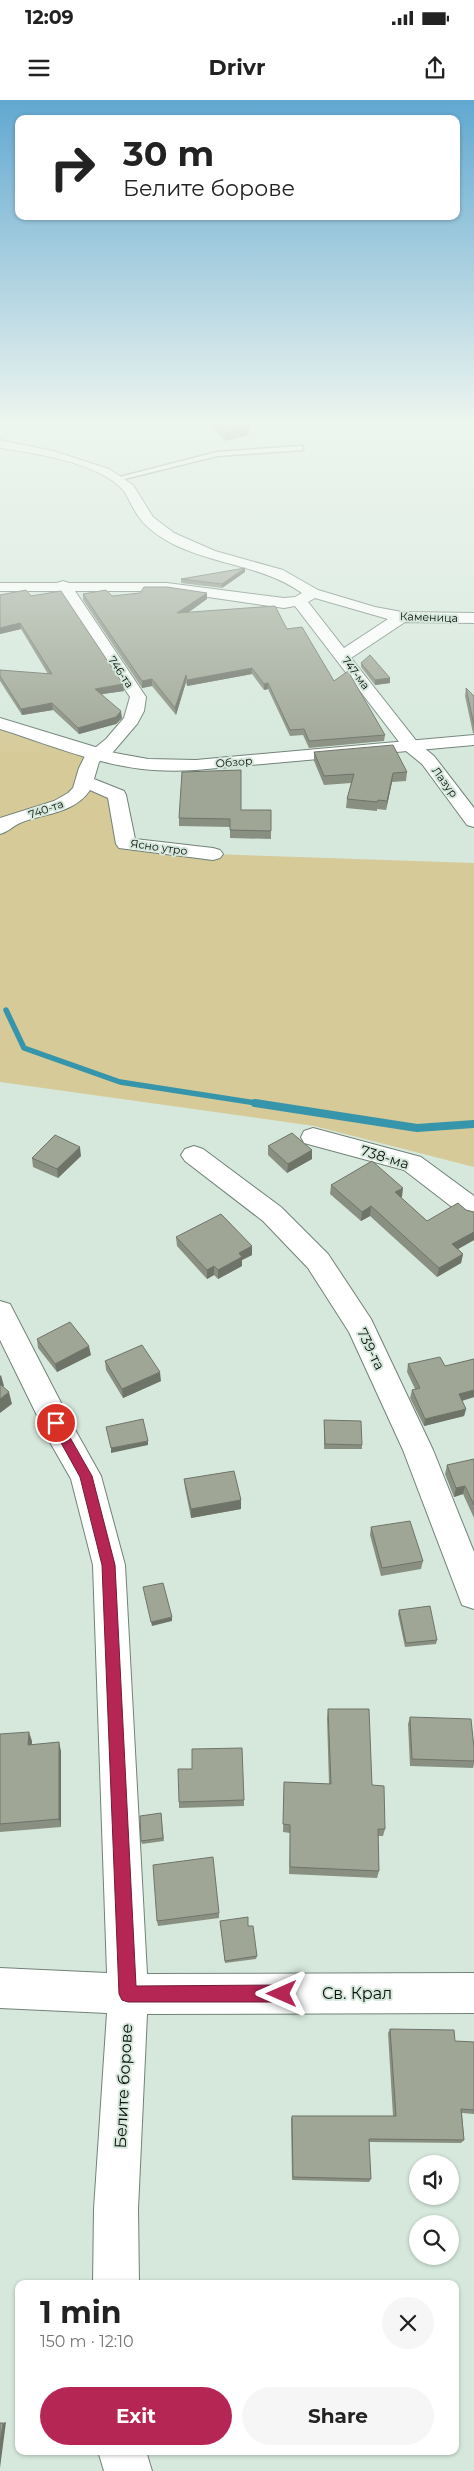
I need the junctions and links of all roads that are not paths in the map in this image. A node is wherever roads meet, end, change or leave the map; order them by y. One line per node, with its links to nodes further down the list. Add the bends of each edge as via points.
1 (171, 536): 4 (street, 747-ма, via 204,553 284,576)
2 (63, 586): 3 (street, Каменица); 4 (street, Каменица, via 167,587 284,603); 11 (street, 746-та, via 138,697 137,712 106,749)
3 (0, 587)
4 (306, 597): 5 (street, Каменица, via 341,600 371,611); 7 (street, 747-ма)
5 (402, 617): 6 (street, Каменица); 7 (street)
6 (474, 618)
7 (343, 656): 10 (street, 747-ма)
8 (0, 723): 11 (street, Обзор)
9 (474, 740): 10 (street, Обзор)
10 (412, 747): 11 (street, Обзор, via 158,766); 13 (street, Лазур, via 428,760)
11 (97, 754): 12 (street, 740-та, via 90,762)
12 (86, 782): 14 (street, 740-та, via 68,801 12,819); 15 (street, Ясно утро, via 117,795 126,844)
13 (474, 821)
14 (0, 828)
15 (213, 854)
16 (313, 1137): 18 (street, 738-ма, via 412,1163)
17 (194, 1155): 20 (street, 739-та, via 272,1214 318,1262 362,1328 418,1450)
18 (474, 1210)
19 (0, 1312): 23 (street, Белите борове, via 58,1428 86,1476 109,1565)
20 (474, 1594)
21 (0, 1988): 23 (street, Св. Крал)
22 (474, 1993): 23 (street, Св. Крал)
23 (128, 1994): 24 (street, Белите борове, via 116,2209)
24 (116, 2280)
25 (123, 2455): 26 (street)
26 (128, 2471)

